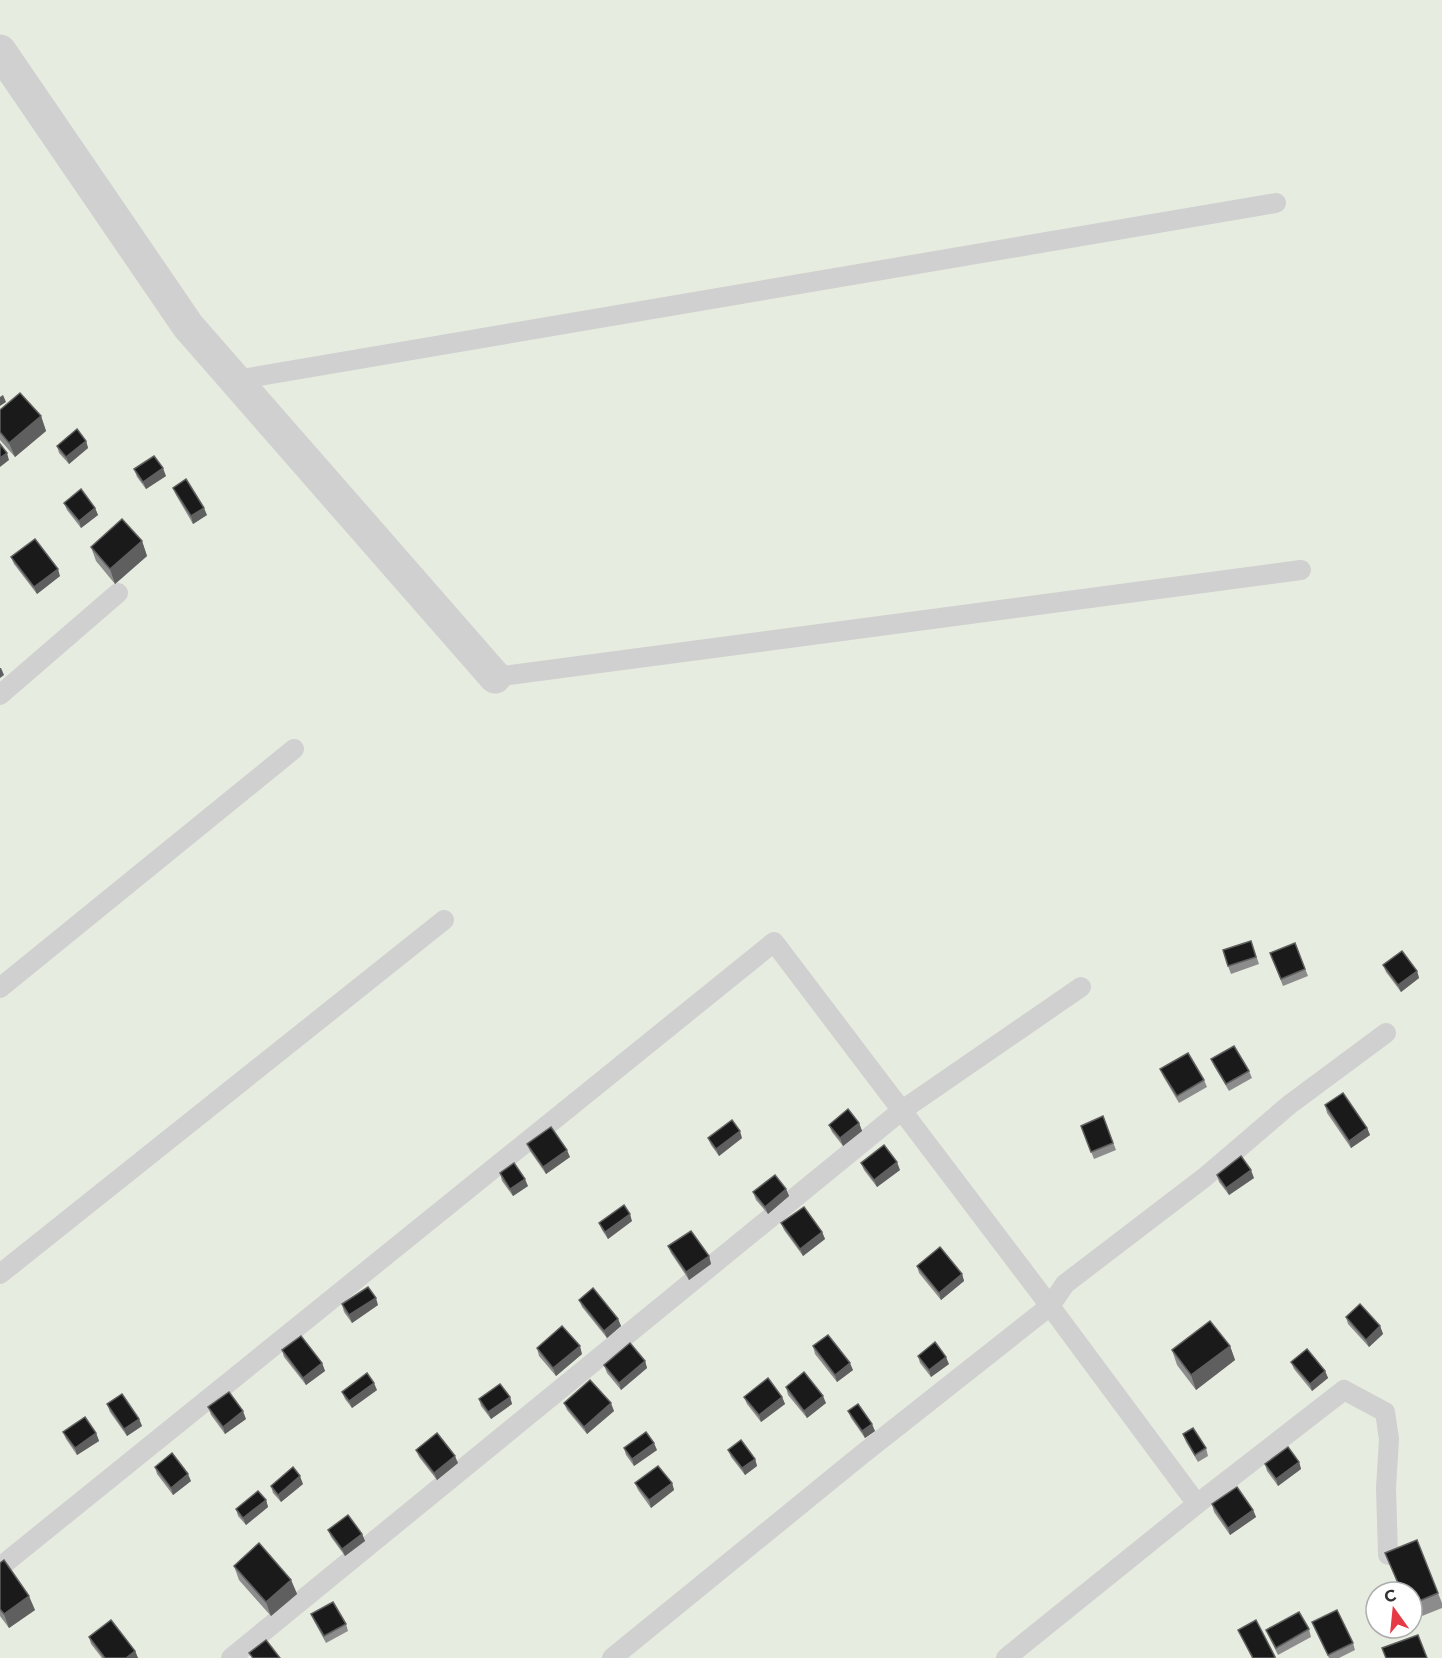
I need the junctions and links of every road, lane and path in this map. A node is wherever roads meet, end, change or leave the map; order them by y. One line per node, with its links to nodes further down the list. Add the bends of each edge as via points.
1 (0, 51): 3 (street, via 188,327)
2 (1276, 203): 3 (lane)
3 (236, 380): 6 (street)
4 (1301, 570): 6 (lane)
5 (118, 594): 7 (lane)
6 (495, 678)
7 (0, 695)
8 (294, 749): 11 (lane)
9 (444, 920): 14 (lane)
10 (1081, 987): 13 (lane)
11 (0, 988)
12 (1386, 1033): 15 (lane, via 1065,1284)
13 (901, 1110): 15 (lane); 18 (lane, via 774,942); 19 (lane)
14 (0, 1274)
15 (1050, 1306): 16 (lane); 20 (lane)
16 (1197, 1504): 17 (lane, via 1344,1390 1385,1412 1389,1439); 21 (lane)
17 (1388, 1555)
18 (0, 1568)
19 (231, 1658)
20 (612, 1658)
21 (1006, 1658)

